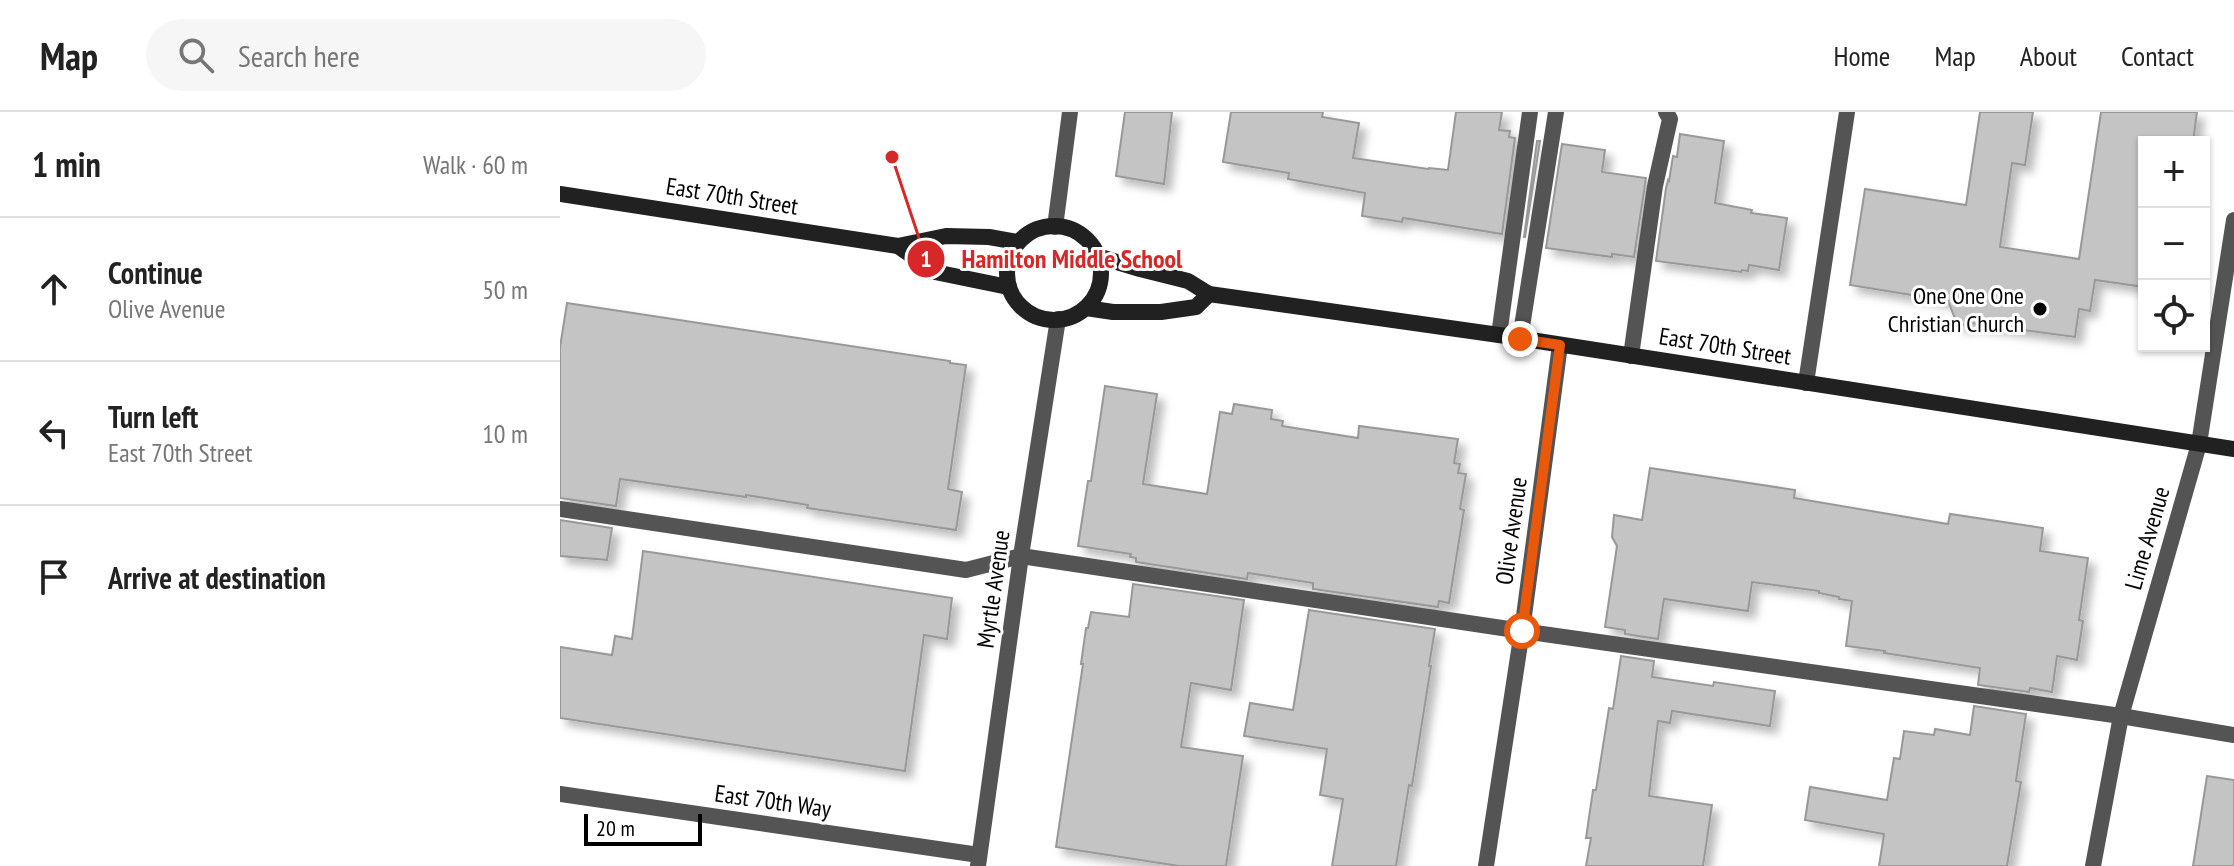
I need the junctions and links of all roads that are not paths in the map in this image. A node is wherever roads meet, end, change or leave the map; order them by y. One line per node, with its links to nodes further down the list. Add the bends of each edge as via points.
1 (1070, 112): 8 (street)
2 (1530, 112): 16 (street)
3 (1556, 112): 17 (street)
4 (1666, 112): 19 (street, via 1670,119)
5 (1847, 112): 20 (street)
6 (560, 194): 10 (street, East 70th Street)
7 (2234, 220): 21 (street, Lime Avenue)
8 (1055, 227): 9 (street, via 1030,232); 11 (street, via 1076,231)
9 (1018, 242): 10 (street, East 70th Street, via 946,236); 12 (street, via 1010,255)
10 (898, 246): 12 (street, East 70th Street, via 935,272)
11 (1097, 256): 13 (street, East 70th Street, via 1188,281); 14 (street, via 1100,282)
12 (1008, 287): 15 (street, via 1028,312)
13 (1209, 294): 14 (street, via 1196,307 1161,312); 16 (street, East 70th Street)
14 (1086, 308): 15 (street)
15 (1058, 319): 24 (street, Myrtle Avenue)
16 (1499, 335): 17 (street, East 70th Street)
17 (1520, 339): 18 (street, East 70th Street)
18 (1560, 345): 19 (street, East 70th Street); 25 (street, Olive Avenue)
19 (1631, 356): 20 (street, East 70th Street)
20 (1806, 383): 21 (street, East 70th Street)
21 (2199, 444): 22 (street, East 70th Street); 26 (street, Lime Avenue)
22 (2234, 449)
23 (560, 509): 24 (street, via 966,570)
24 (1021, 556): 25 (street); 29 (street, Myrtle Avenue)
25 (1522, 631): 26 (street); 30 (street, Olive Avenue)
26 (2121, 716): 27 (street); 31 (street, Lime Avenue)
27 (2234, 735)
28 (560, 794): 29 (street, East 70th Way)
29 (979, 861)
30 (1486, 866)
31 (2093, 866)

